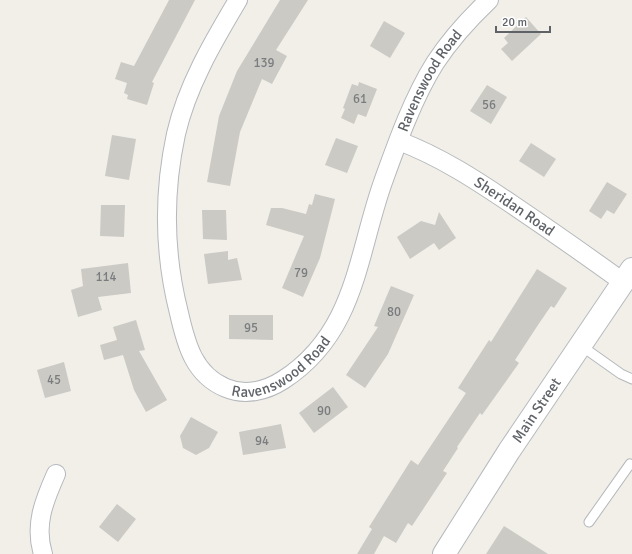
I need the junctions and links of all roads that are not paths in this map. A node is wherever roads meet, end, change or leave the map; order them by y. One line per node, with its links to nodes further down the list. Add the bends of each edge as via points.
1 (238, 0): 3 (street, Ravenswood Road, via 186,100 170,164 167,206 166,238 169,262 182,326 195,362 211,380 237,392 254,392 269,388 293,373 325,340 350,294 360,267 376,203)
2 (489, 0): 3 (street, Ravenswood Road, via 458,32 434,64)
3 (399, 141): 4 (street, Sheridan Road, via 458,168 568,242)
4 (627, 275): 5 (main road, Main Street)
5 (580, 345): 6 (lane); 11 (main road, Main Street)
6 (632, 379)
7 (632, 465): 9 (lane, via 630,464)
8 (56, 474): 10 (street, via 40,515 39,532)
9 (588, 522)
10 (43, 554)
11 (444, 554)

